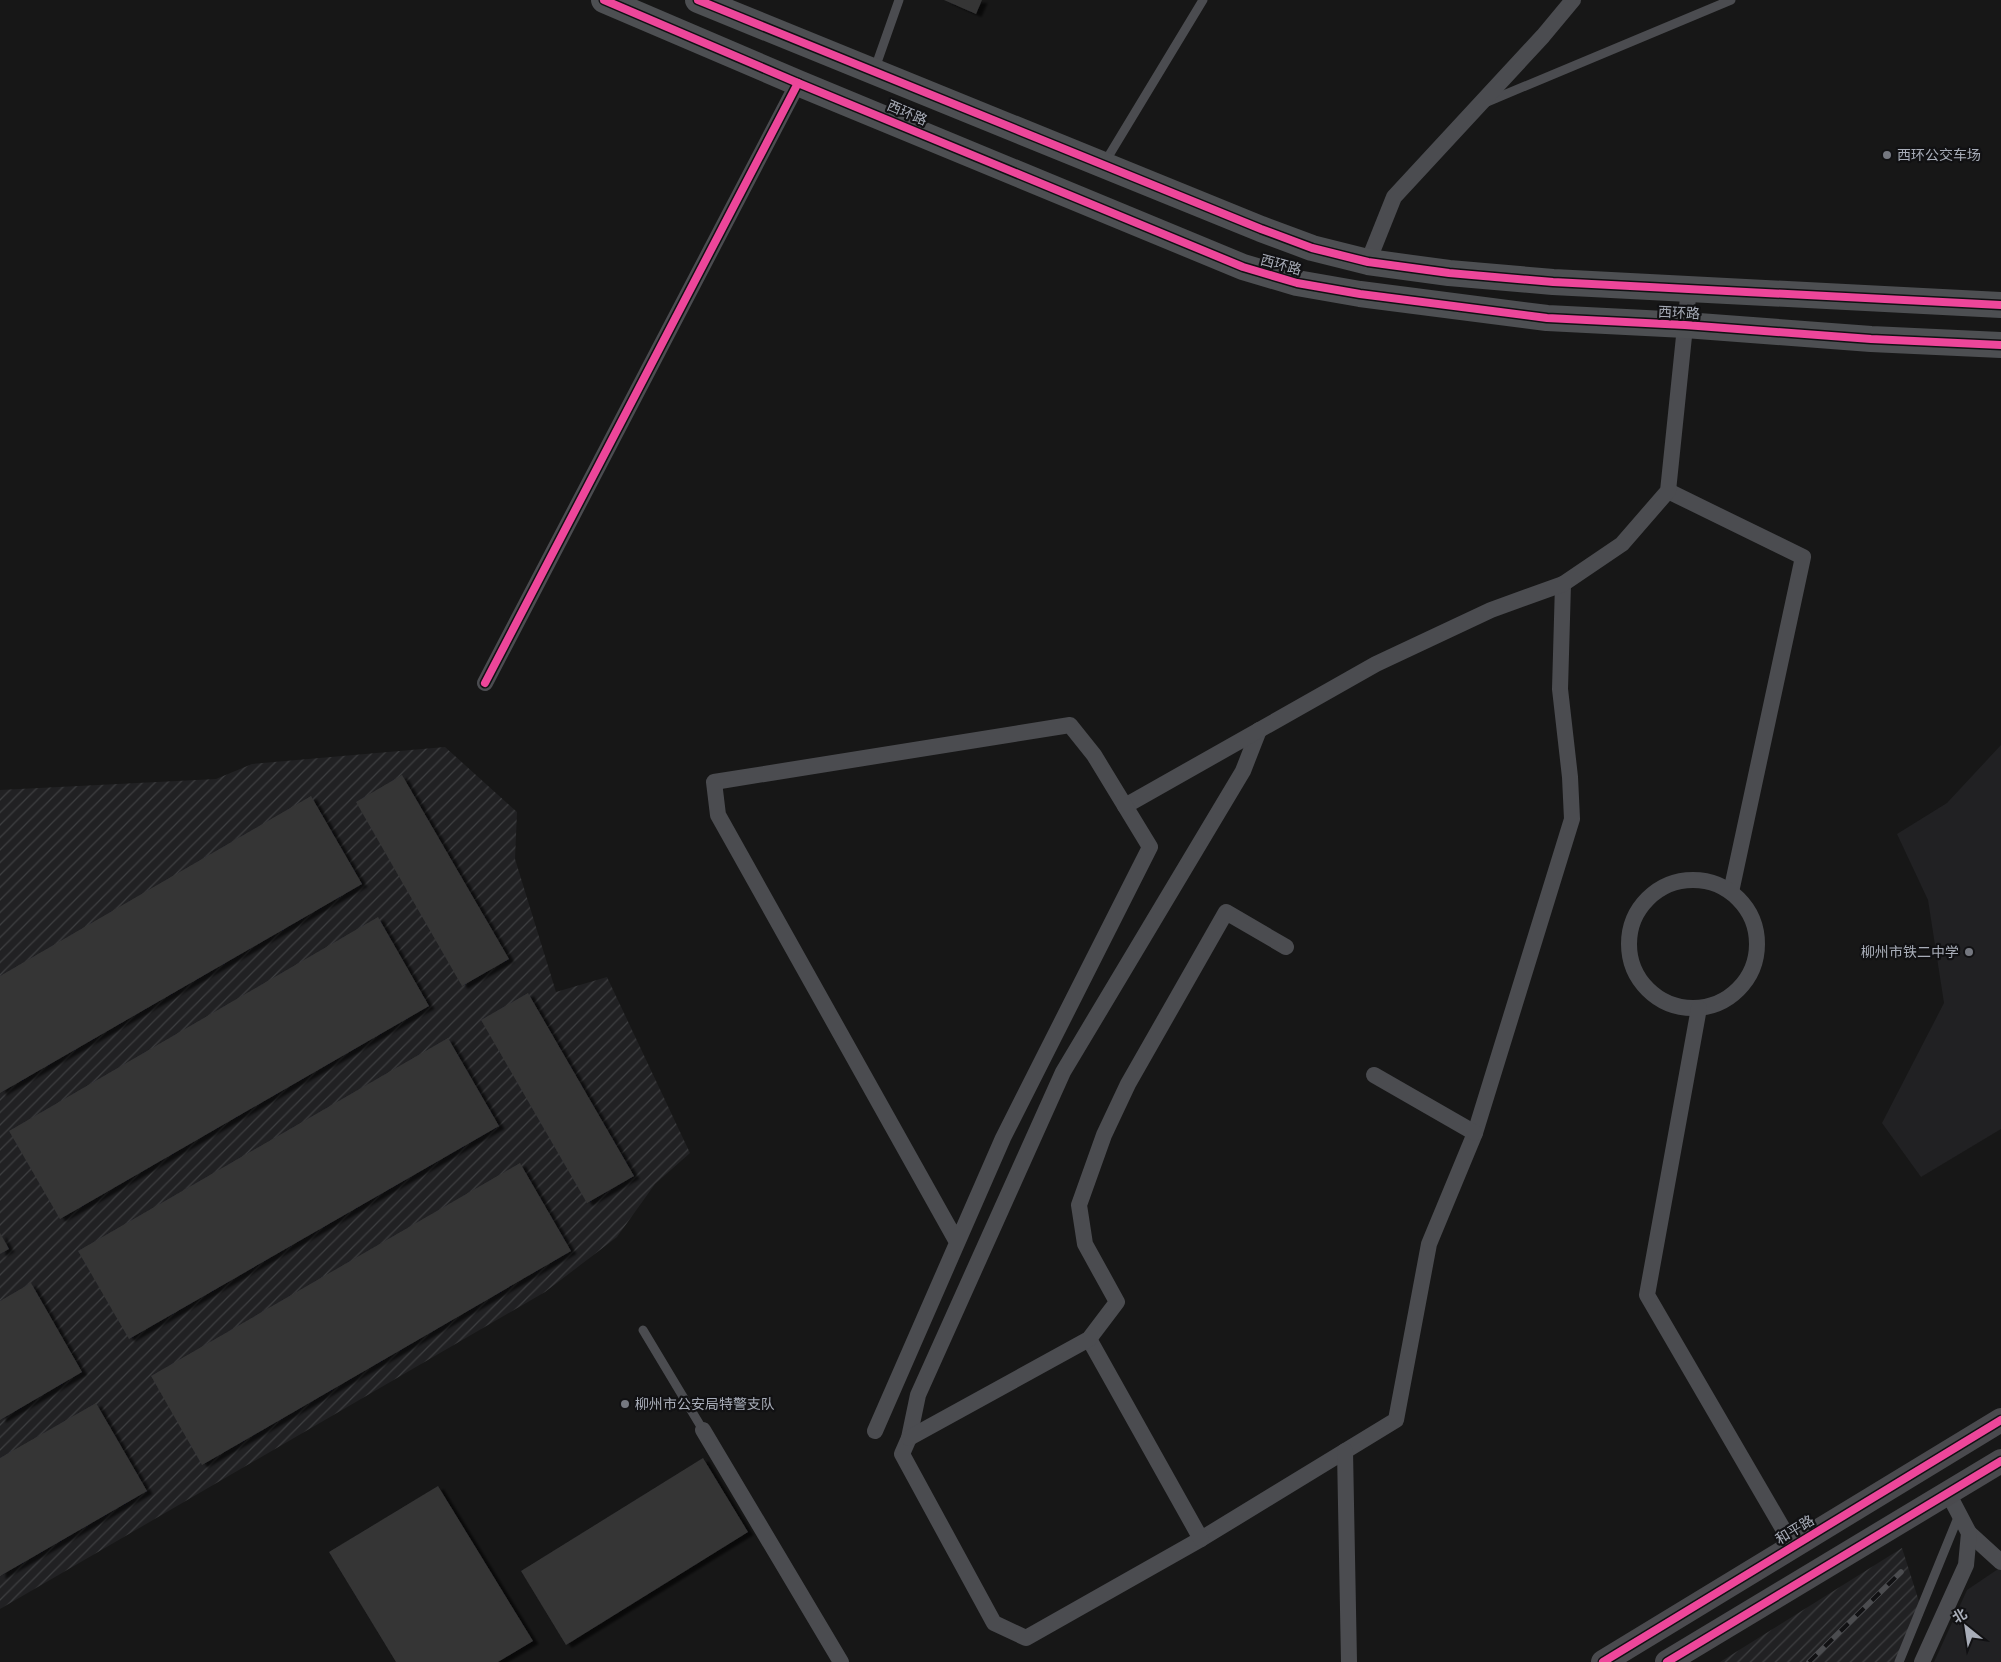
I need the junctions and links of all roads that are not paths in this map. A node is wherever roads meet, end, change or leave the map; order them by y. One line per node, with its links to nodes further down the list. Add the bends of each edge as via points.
1 (604, 0): 8 (main road, 西环路)
2 (698, 0): 7 (main road, 西环路)
3 (899, 0): 7 (lane)
4 (1203, 0): 10 (lane)
5 (1573, 0): 9 (street)
6 (1731, 0): 9 (lane)
7 (873, 72): 10 (main road, 西环路)
8 (798, 83): 14 (main road, 西环路, via 1243,267 1297,283 1547,318); 18 (street)
9 (1478, 106): 11 (street, via 1394,198)
10 (1103, 166): 11 (main road, 西环路, via 1312,248)
11 (1368, 262): 12 (main road, 西环路, via 1553,282)
12 (1689, 288): 13 (main road, 西环路); 14 (street)
13 (2001, 305)
14 (1685, 325): 15 (main road, 西环路); 16 (street)
15 (2001, 345)
16 (1668, 491): 17 (street, via 1622,544); 21 (street, via 1803,557)
17 (1563, 584): 19 (street, via 1491,610 1376,664); 25 (street, via 1560,689 1572,818)
18 (485, 683)
19 (1260, 730): 20 (street); 32 (street, via 1243,771 1062,1072 918,1395)
20 (1125, 806): 26 (street, via 1150,848 1003,1138); 26 (street, via 1094,755 1070,725 714,782 718,815)
21 (1731, 892): 23 (street, via 1746,908 1755,928 1757,950 1751,972 1738,990 1720,1002); 23 (street, via 1711,882 1689,880 1669,884 1638,910 1630,928 1628,948 1633,968 1643,985 1658,999 1677,1007)
22 (1286, 947): 28 (street, via 1226,912 1128,1084 1104,1134 1079,1205 1085,1244 1116,1302)
23 (1699, 1008): 39 (street, via 1647,1295)
24 (1374, 1075): 25 (street)
25 (1475, 1132): 33 (street, via 1429,1244 1396,1420)
26 (957, 1242): 31 (street)
27 (643, 1330): 30 (lane)
28 (1089, 1339): 32 (street); 38 (street)
29 (2001, 1420): 39 (main road, 和平路)
30 (703, 1430): 41 (street)
31 (875, 1431)
32 (909, 1438): 38 (street, via 902,1454 994,1623 1026,1638)
33 (1345, 1451): 38 (street); 42 (street)
34 (2001, 1461): 35 (main road)
35 (1948, 1492): 36 (street); 44 (main road)
36 (1959, 1515): 37 (street); 45 (lane)
37 (1969, 1533): 40 (street); 46 (street, via 1966,1565)
38 (1201, 1539)
39 (1793, 1546): 43 (main road, 和平路)
40 (2001, 1562)
41 (841, 1662)
42 (1349, 1662)
43 (1603, 1662)
44 (1667, 1662)
45 (1899, 1662)
46 (1922, 1662)

